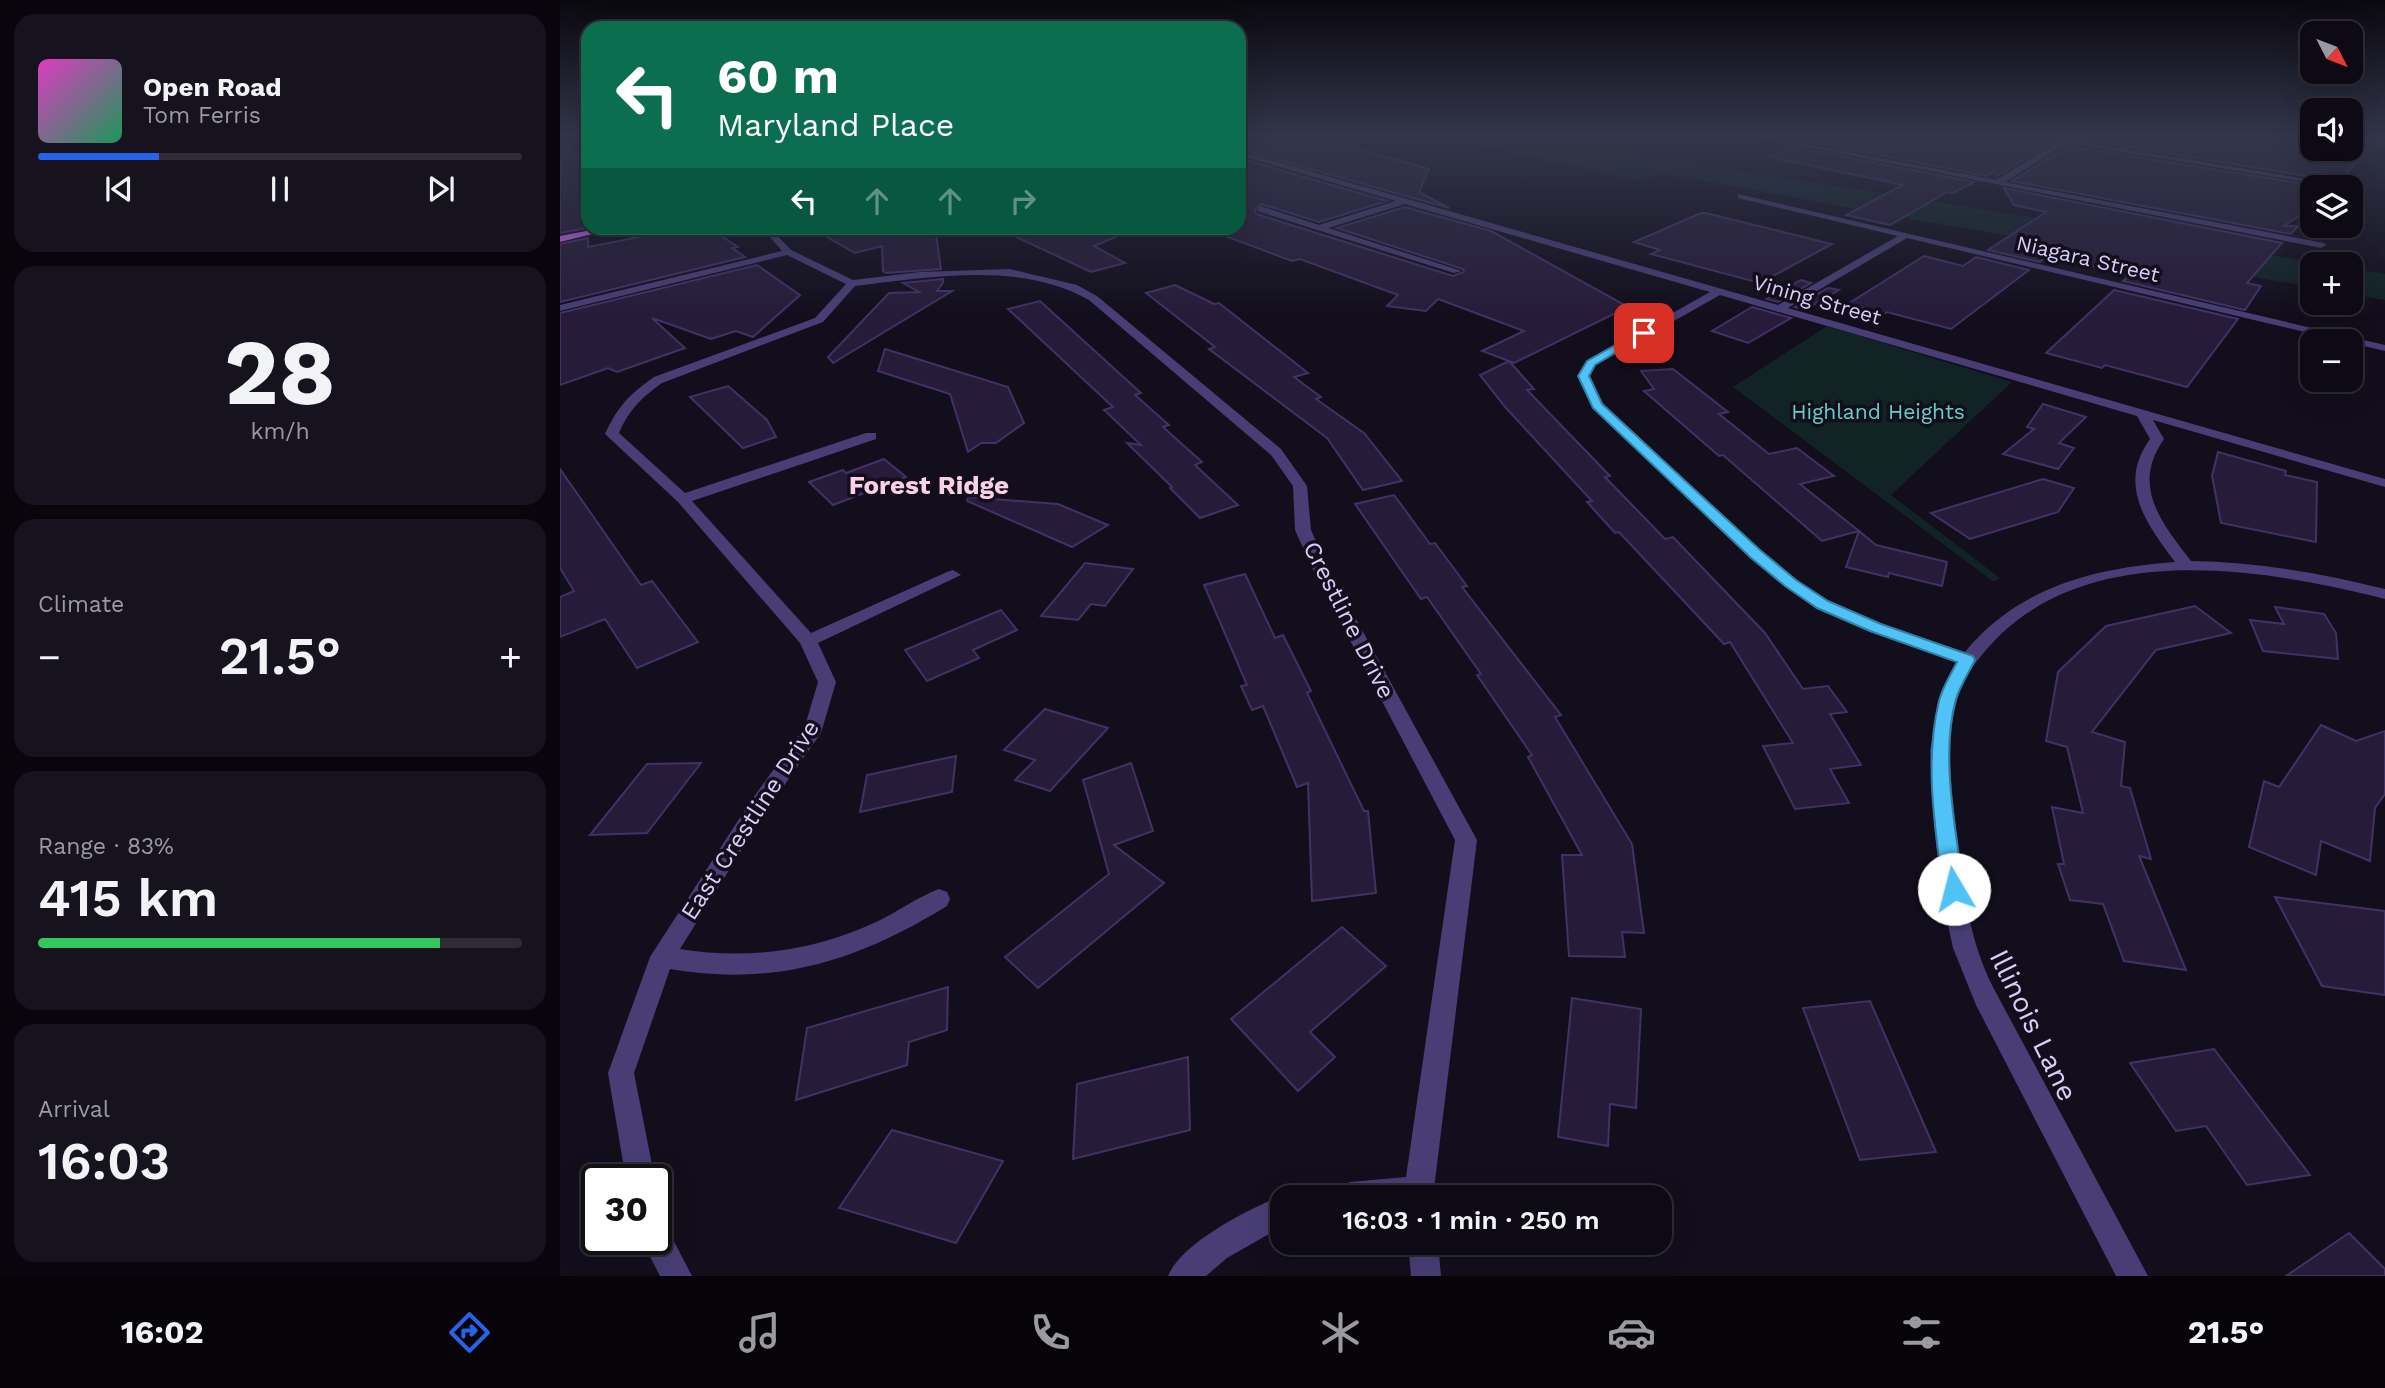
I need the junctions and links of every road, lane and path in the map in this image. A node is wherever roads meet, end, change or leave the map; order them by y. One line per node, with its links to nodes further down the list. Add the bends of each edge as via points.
1 (1390, 197): 4 (street, Vining Street)
2 (1743, 197): 9 (street, Niagara Street)
3 (2068, 197): 11 (street)
4 (1405, 201): 6 (street); 15 (street, Vining Street)
5 (1260, 209): 6 (street)
6 (1321, 227): 13 (street)
7 (581, 235): 10 (main road)
8 (772, 235): 12 (street)
9 (1904, 236): 17 (street); 18 (street, Niagara Street)
10 (560, 239)
11 (2321, 245)
12 (788, 252): 14 (street); 16 (street)
13 (1457, 271)
14 (852, 283): 22 (street, East Crestline Drive, via 819,320 658,380 623,410 612,434); 31 (street, Crestline Drive, via 993,271 1073,287 1094,298 1276,452 1300,486 1303,530 1319,566 1466,840)
15 (1718, 292): 17 (street, Vining Street); 27 (street, via 1591,363 1584,376 1597,405 1790,583 1823,605)
16 (560, 308)
17 (1779, 309): 19 (street, Vining Street)
18 (2385, 348)
19 (2142, 413): 21 (street, Vining Street); 23 (street, via 2157,439 2143,462 2142,488 2152,517)
20 (871, 436): 22 (street)
21 (2385, 483)
22 (684, 499): 26 (street, East Crestline Drive)
23 (2186, 566): 25 (street, Illinois Lane, via 2288,572); 27 (street, Illinois Lane, via 2096,577 2043,594 2008,617)
24 (953, 575): 26 (street)
25 (2385, 594)
26 (808, 640): 29 (street, East Crestline Drive, via 827,682 814,728)
27 (1967, 660): 38 (street, Illinois Lane, via 1948,699 1940,760 1952,876 1968,960)
28 (940, 899): 29 (street, East Crestline Drive, via 896,927 837,952 724,965)
29 (662, 957): 30 (street, East Crestline Drive, via 621,1073)
30 (638, 1164)
31 (1418, 1185)
32 (1270, 1217): 36 (street, via 1216,1247)
33 (665, 1255): 35 (street)
34 (1424, 1255): 37 (street)
35 (677, 1276)
36 (1183, 1276)
37 (1426, 1276)
38 (2133, 1276)

